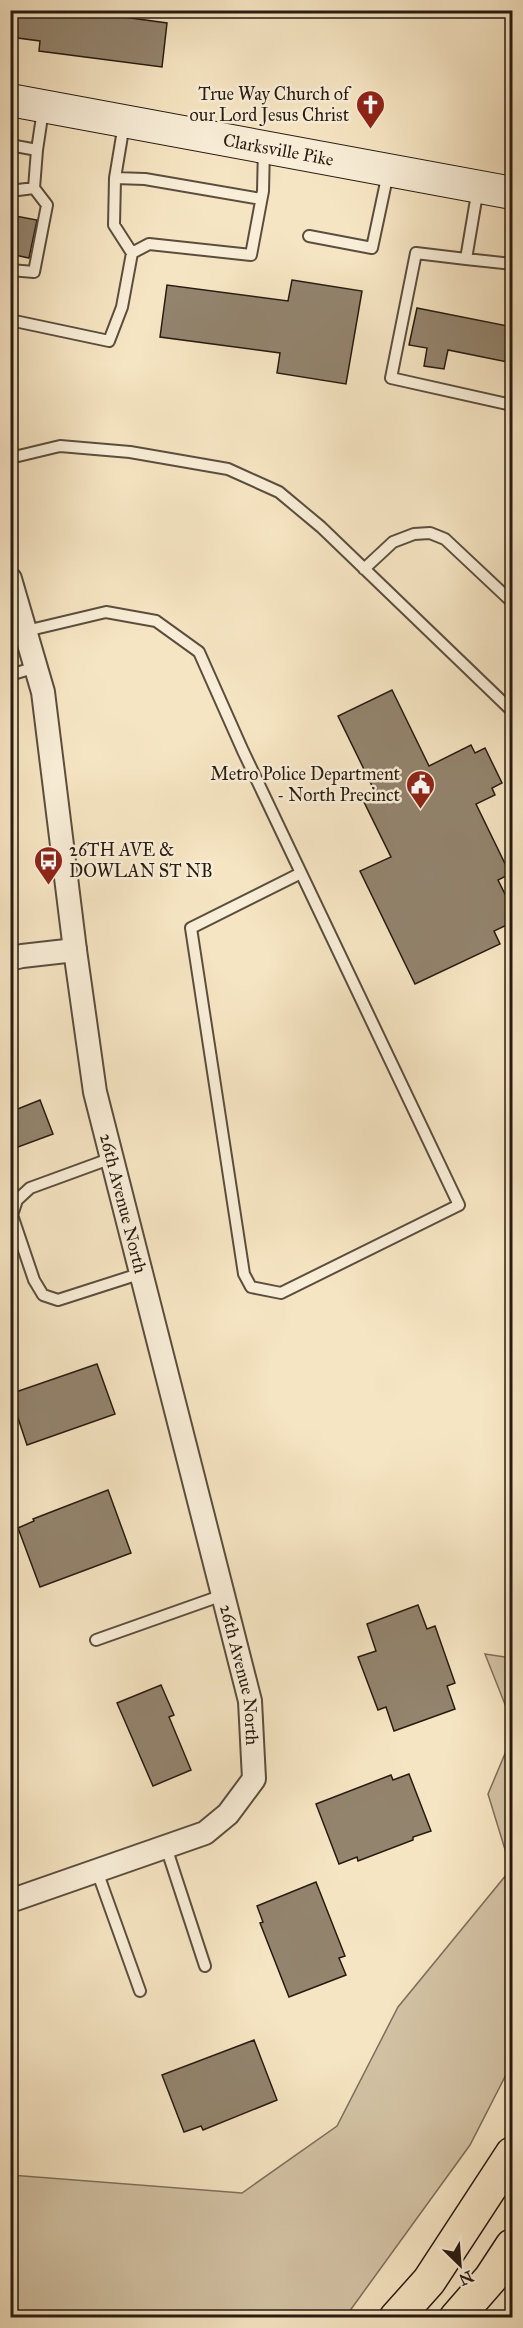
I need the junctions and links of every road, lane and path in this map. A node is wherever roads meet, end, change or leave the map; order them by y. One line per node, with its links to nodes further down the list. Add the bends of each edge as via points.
1 (10, 100): 2 (main road, Clarksville Pike)
2 (44, 106): 3 (main road, Clarksville Pike); 6 (lane)
3 (124, 121): 5 (main road, Clarksville Pike); 8 (lane)
4 (10, 146): 6 (lane)
5 (264, 147): 7 (main road, Clarksville Pike); 13 (lane)
6 (37, 150): 10 (lane)
7 (389, 170): 9 (main road, Clarksville Pike); 14 (lane, via 372,249)
8 (115, 178): 13 (lane, via 145,179); 15 (lane, via 114,225)
9 (478, 187): 12 (main road, Clarksville Pike); 16 (lane)
10 (34, 188): 11 (lane); 18 (lane, via 47,205 34,272)
11 (10, 190)
12 (513, 193)
13 (261, 200): 15 (lane, via 251,255 149,244)
14 (309, 236)
15 (132, 253): 19 (lane, via 122,307 109,341)
16 (466, 259): 17 (lane); 20 (lane, via 416,253 391,378)
17 (513, 264)
18 (10, 270)
19 (10, 320)
20 (513, 405)
21 (10, 458): 22 (lane, via 60,446 130,452 228,469 279,492)
22 (364, 569): 24 (lane, via 393,542 430,533 445,539); 28 (lane)
23 (10, 579): 25 (street, 26th Avenue North)
24 (513, 602)
25 (26, 631): 26 (street, 26th Avenue North); 29 (lane, via 106,612 156,621 200,652)
26 (36, 667): 27 (lane); 30 (street, 26th Avenue North, via 44,692)
27 (10, 675)
28 (513, 711)
29 (301, 873): 29 (lane, via 459,1205 281,1293 251,1287 244,1274 191,928)
30 (75, 950): 31 (street); 32 (street, 26th Avenue North, via 95,1092)
31 (10, 959)
32 (112, 1158): 33 (street, 26th Avenue North); 33 (lane, via 30,1188 17,1200 12,1215 43,1295 58,1300)
33 (142, 1273): 34 (street, 26th Avenue North)
34 (224, 1595): 35 (lane); 36 (street, 26th Avenue North, via 250,1701 254,1779 228,1814 205,1833)
35 (96, 1640)
36 (166, 1847): 37 (street, 26th Avenue North); 39 (lane)
37 (97, 1871): 38 (street, 26th Avenue North); 40 (lane)
38 (10, 1901)
39 (205, 1966)
40 (140, 1991)
41 (513, 2154): 43 (main road, via 429,2281)
42 (513, 2246): 44 (main road)
43 (396, 2318)
44 (456, 2318)

